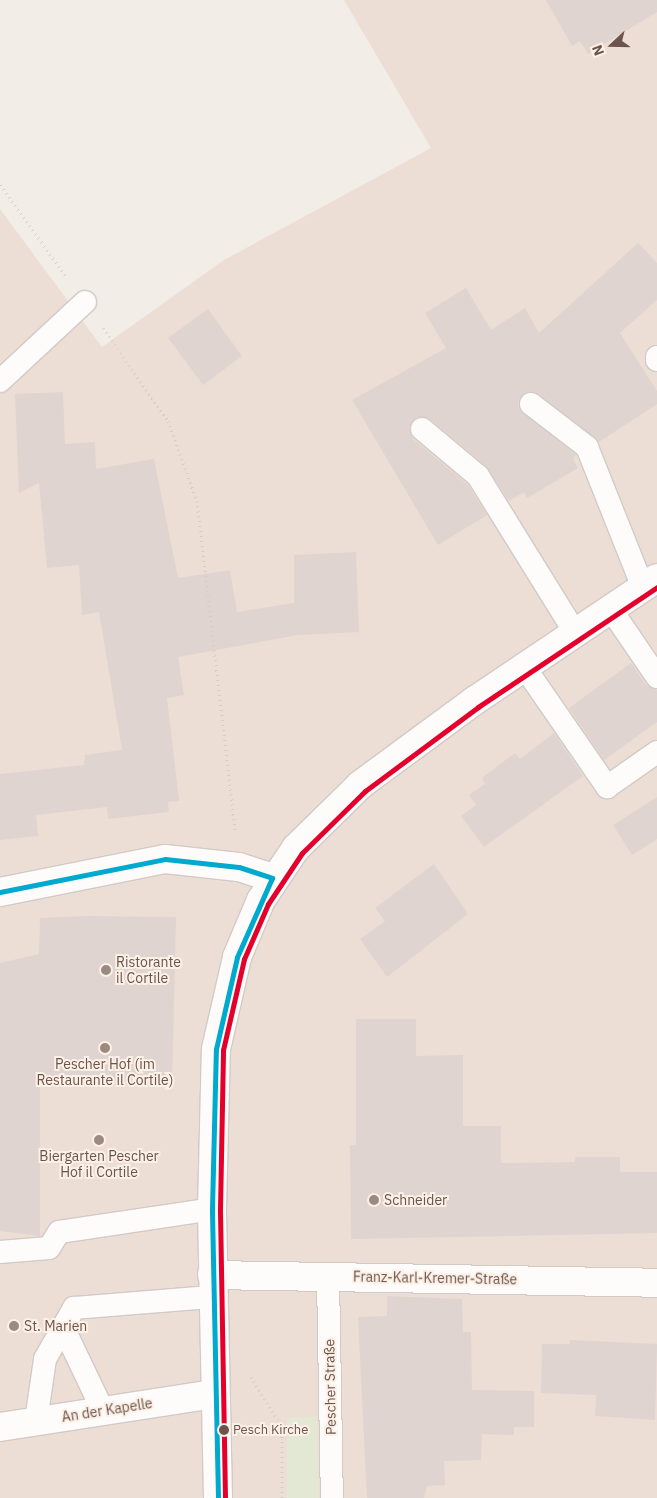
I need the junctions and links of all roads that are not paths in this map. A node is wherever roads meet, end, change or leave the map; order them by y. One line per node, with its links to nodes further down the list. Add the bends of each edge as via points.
1 (85, 302): 2 (lane)
2 (0, 381)
3 (531, 404): 5 (lane, via 587,447)
4 (422, 429): 7 (lane, via 478,476)
5 (650, 583): 6 (main road)
6 (612, 610): 7 (main road); 9 (lane)
7 (576, 634): 8 (main road)
8 (525, 668): 10 (lane, via 607,786); 11 (main road, via 360,785 308,834)
9 (657, 677)
10 (657, 752)
11 (272, 878): 12 (main road, via 239,867 165,859); 13 (main road, via 237,957 221,1019 212,1111)
12 (0, 892)
13 (212, 1209): 14 (lane, via 60,1232 49,1248); 17 (main road)
14 (0, 1252)
15 (328, 1276): 16 (main road, Franz-Karl-Kremer-Straße); 17 (main road, Franz-Karl-Kremer-Straße); 24 (lane, Pescher Straße)
16 (657, 1283)
17 (212, 1286): 18 (lane, via 74,1308); 19 (main road)
18 (63, 1327): 20 (lane); 21 (lane, via 45,1359)
19 (214, 1383): 20 (main road, An der Kapelle); 23 (main road)
20 (104, 1411): 21 (main road, An der Kapelle)
21 (36, 1421): 22 (main road, An der Kapelle)
22 (0, 1427)
23 (218, 1498)
24 (332, 1498)

